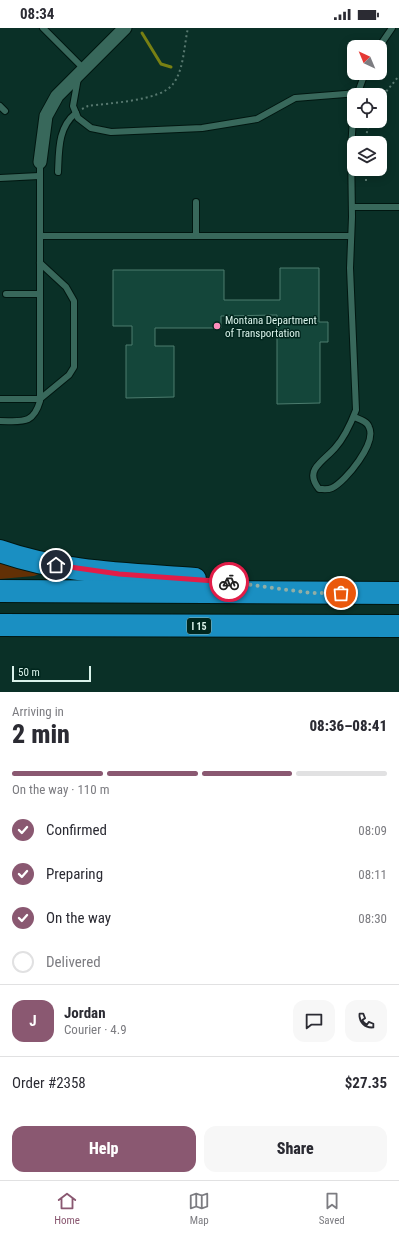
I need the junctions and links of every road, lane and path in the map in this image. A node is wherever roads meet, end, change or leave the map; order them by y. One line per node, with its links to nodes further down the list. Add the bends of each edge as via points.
1 (43, 28): 6 (lane)
2 (125, 28): 6 (street)
3 (188, 28): 12 (path, via 177,77 172,86 151,97 88,106)
4 (392, 28): 5 (lane)
5 (384, 40)
6 (81, 70): 12 (lane, via 73,106); 14 (street, via 57,96 46,116)
7 (399, 76): 8 (path)
8 (387, 91)
9 (347, 95): 12 (lane, via 295,98 257,119 202,128 111,132 91,128 78,118)
10 (0, 106): 11 (lane)
11 (5, 111)
12 (76, 113): 15 (lane, via 68,120 62,133)
13 (352, 128): 21 (lane)
14 (40, 162): 16 (lane)
15 (58, 172)
16 (40, 176): 18 (lane); 23 (lane)
17 (366, 176): 19 (path)
18 (0, 178)
19 (366, 182)
20 (196, 202): 24 (lane)
21 (352, 207): 22 (lane); 25 (lane)
22 (399, 207)
23 (40, 236): 24 (lane); 26 (lane)
24 (196, 236): 25 (lane)
25 (351, 236): 31 (lane, via 356,410)
26 (40, 262): 28 (lane); 30 (lane, via 66,287 74,301 74,367 69,375)
27 (6, 294): 28 (lane)
28 (40, 294): 30 (lane)
29 (0, 399): 30 (lane)
30 (40, 399): 32 (lane, via 32,418 25,422)
31 (354, 417): 31 (lane, via 366,422 370,427 370,441 357,464 338,483 332,488 319,489 315,484 314,470 336,447)
32 (0, 421)
33 (0, 551): 35 (highway, via 81,569 228,582)
34 (0, 591): 35 (highway)
35 (311, 593): 36 (highway)
36 (399, 593)
37 (0, 625): 38 (highway, I 15)
38 (399, 626)

